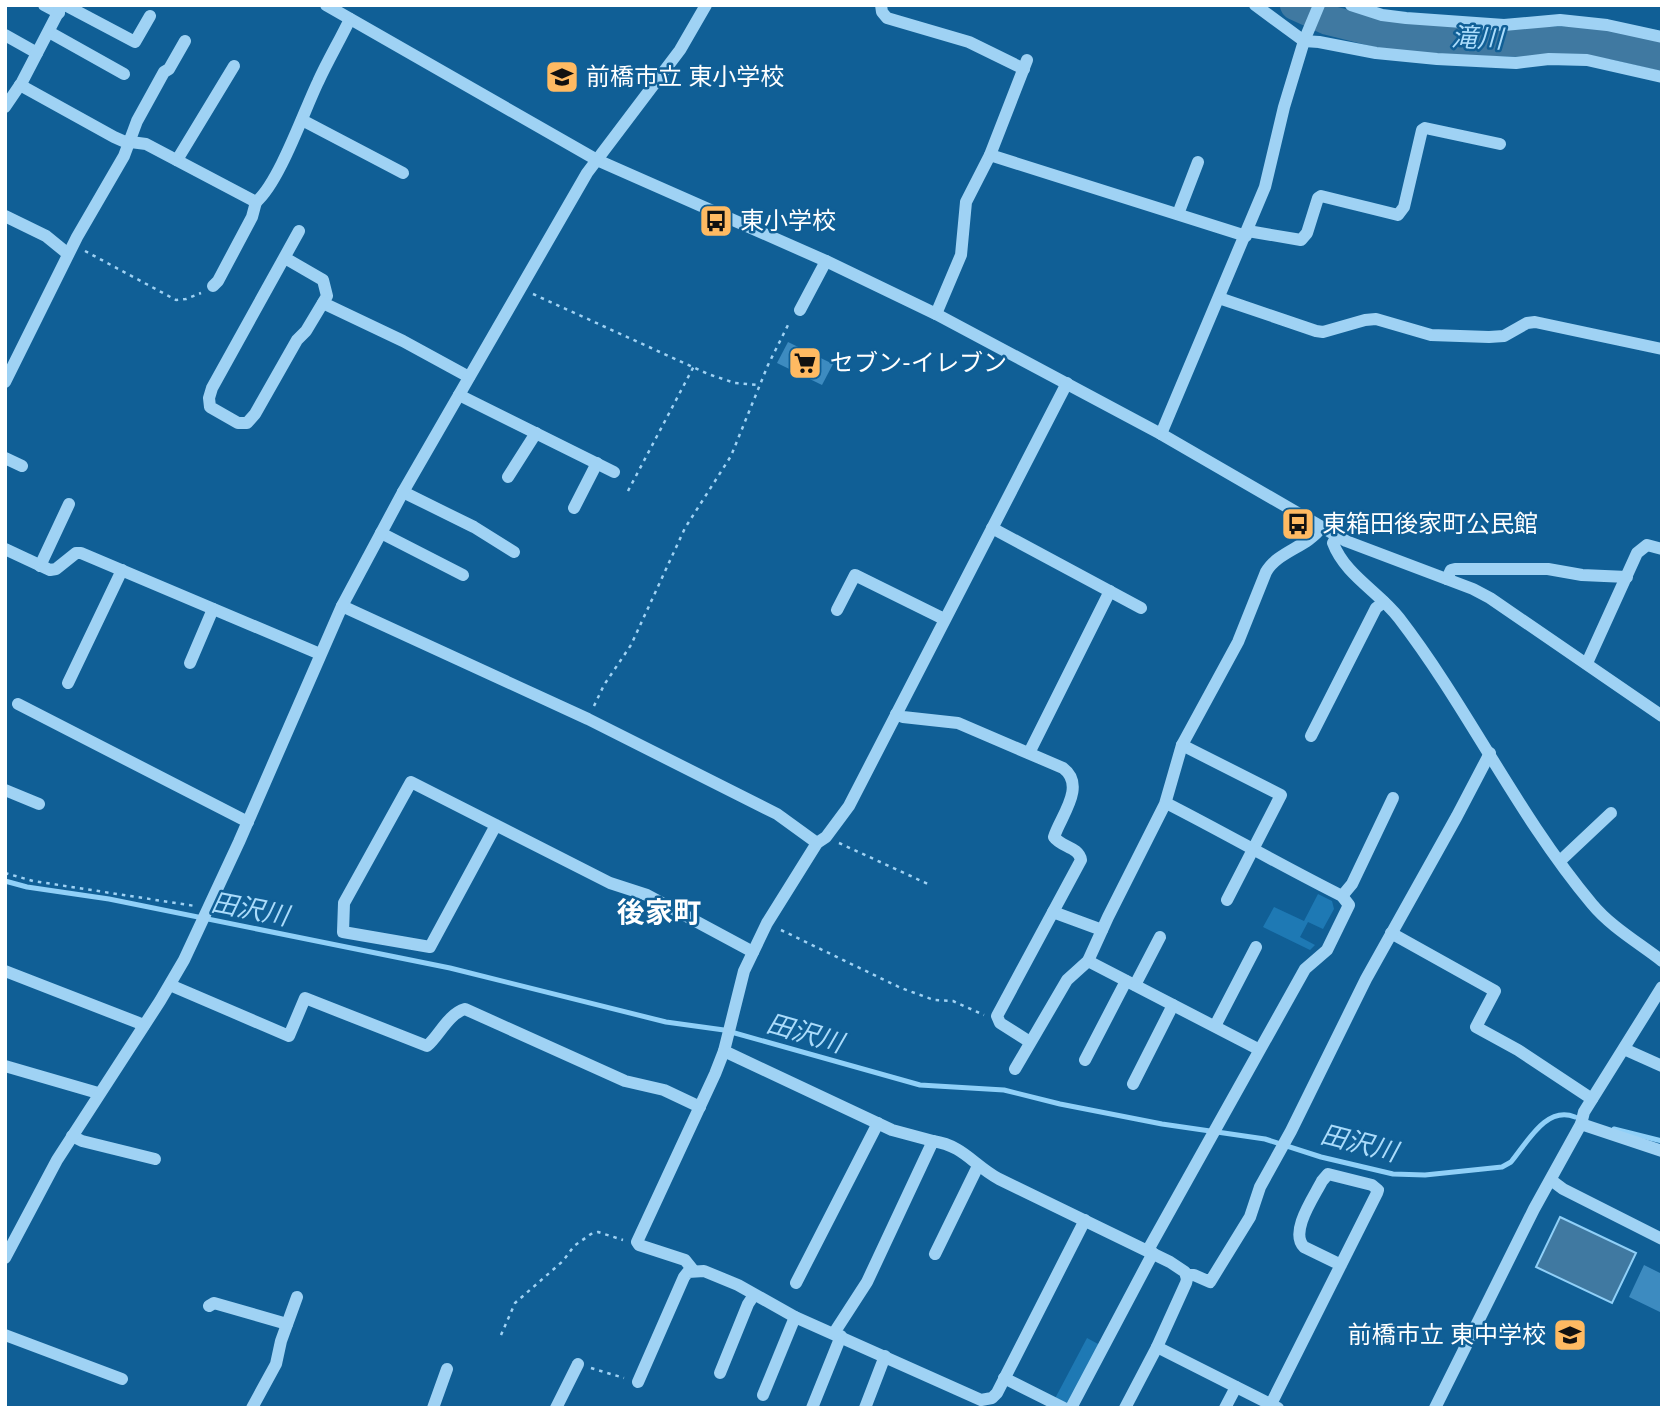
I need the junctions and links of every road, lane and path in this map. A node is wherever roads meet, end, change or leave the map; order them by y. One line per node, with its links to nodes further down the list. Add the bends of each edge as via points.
1 (44, 5): 8 (street)
2 (326, 5): 10 (street)
3 (706, 5): 27 (street, via 680,50)
4 (881, 5): 25 (street, via 887,18 1025,64)
5 (1255, 5): 14 (street)
6 (1319, 5): 14 (street)
7 (1351, 5): 13 (street, via 1406,18 1504,25 1560,20)
8 (62, 8): 9 (street, via 135,43); 11 (street)
9 (150, 16)
10 (350, 19): 22 (street); 27 (street)
11 (49, 32): 16 (street); 18 (street)
12 (5, 35): 16 (street)
13 (1662, 37)
14 (1306, 38): 19 (street, via 1376,53 1437,59 1587,60); 34 (street, via 1265,187)
15 (185, 41): 23 (street, via 137,121)
16 (37, 53): 20 (street)
17 (234, 66): 26 (street)
18 (124, 74)
19 (1662, 77)
20 (20, 85): 21 (street); 23 (street)
21 (5, 107)
22 (302, 120): 29 (street); 30 (street)
23 (131, 142): 26 (street, via 146,144); 35 (street)
24 (1500, 144): 34 (street, via 1425,128 1398,215 1321,196 1301,240)
25 (990, 155): 31 (street); 43 (street, via 966,202 961,254)
26 (177, 160): 30 (street)
27 (597, 160): 37 (street); 39 (street)
28 (1198, 162): 31 (street)
29 (402, 173)
30 (256, 202): 38 (street)
31 (1178, 214): 34 (street)
32 (5, 216): 35 (street)
33 (299, 232): 36 (street)
34 (1247, 233): 40 (street)
35 (71, 249): 38 (path, via 116,266 176,300 195,297); 47 (street)
36 (285, 258): 41 (street, via 323,280 327,291); 41 (street, via 212,388 210,407 247,424)
37 (826, 261): 42 (street); 43 (street)
38 (213, 286)
39 (520, 288): 45 (path); 46 (street)
40 (1219, 298): 44 (street, via 1323,332 1376,319 1431,335 1489,337 1504,336 1535,322); 52 (street)
41 (323, 303): 46 (street)
42 (800, 310): 49 (path, via 773,353)
43 (936, 314): 48 (street)
44 (1662, 349)
45 (694, 366): 49 (path, via 723,379); 58 (path)
46 (469, 377): 50 (street)
47 (5, 383)
48 (1068, 383): 52 (street); 62 (street)
49 (761, 385): 88 (path, via 732,456 685,527 631,645)
50 (458, 395): 51 (street); 59 (street)
51 (536, 433): 54 (street); 57 (street)
52 (1161, 433): 63 (street)
53 (5, 458): 55 (street)
54 (597, 463): 56 (street); 61 (street)
55 (22, 466)
56 (614, 472)
57 (508, 477)
58 (628, 491)
59 (403, 492): 64 (street); 68 (street)
60 (69, 504): 69 (street)
61 (574, 508)
62 (992, 528): 74 (street); 80 (street)
63 (1321, 528): 65 (street); 90 (street, via 1269,567 1238,642)
64 (381, 533): 71 (street); 76 (street)
65 (1337, 536): 73 (street); 75 (street, via 1333,543 1348,567)
66 (5, 549): 69 (street)
67 (1662, 549): 72 (street, via 1643,546)
68 (514, 552)
69 (40, 566): 70 (street, via 56,569 76,553)
70 (122, 570): 78 (street); 84 (street)
71 (463, 575)
72 (1627, 577): 73 (street, via 1504,568 1455,569); 83 (street)
73 (1447, 579): 83 (street, via 1498,603)
74 (1110, 591): 77 (street); 91 (street)
75 (1384, 602): 89 (street, via 1376,608); 92 (street)
76 (342, 606): 81 (street); 88 (street)
77 (1141, 608)
78 (213, 609): 81 (street); 82 (street)
79 (837, 610): 80 (street, via 855,575)
80 (944, 619): 86 (street)
81 (320, 654): 98 (street)
82 (190, 663)
83 (1587, 663): 87 (street)
84 (68, 682)
85 (18, 704): 98 (street)
86 (895, 714): 91 (street, via 958,723); 100 (street, via 849,806)
87 (1662, 716)
88 (588, 719): 100 (street)
89 (1311, 736)
90 (1182, 746): 95 (street); 101 (street, via 1281,795)
91 (1030, 753): 108 (street, via 1071,776 1071,804 1054,837 1078,852 1081,860)
92 (1490, 753): 102 (street); 111 (street)
93 (5, 790): 96 (street)
94 (1393, 798): 105 (street)
95 (1166, 803): 101 (street); 110 (street)
96 (39, 804)
97 (1611, 813): 102 (street)
98 (248, 822): 107 (street)
99 (496, 825): 99 (street, via 411,782 344,903 343,932 430,947); 114 (street, via 610,883 647,895)
100 (822, 840): 104 (path); 109 (street)
101 (1253, 850): 105 (street); 106 (street)
102 (1560, 861): 116 (street, via 1603,916)
103 (5, 873): 107 (path)
104 (928, 884)
105 (1342, 896): 126 (street, via 1347,911 1327,950 1305,969)
106 (1227, 900)
107 (209, 909): 119 (street)
108 (1053, 912): 110 (street); 122 (street)
109 (767, 923): 114 (street); 122 (path, via 901,988)
110 (1102, 930): 115 (street)
111 (1391, 933): 135 (street, via 1496,991 1476,1027); 153 (street, via 1260,1186 1250,1217 1213,1279 1206,1282)
112 (1160, 937): 118 (street)
113 (1256, 947): 124 (street)
114 (753, 952): 128 (street)
115 (1088, 961): 118 (street); 125 (street, via 1067,980)
116 (1662, 961)
117 (5, 971): 123 (street)
118 (1131, 983): 121 (street); 129 (street)
119 (170, 985): 123 (street); 136 (street, via 289,1036 304,999 427,1046 465,1009 625,1081 664,1090)
120 (1662, 987): 127 (street)
121 (1173, 1005): 124 (street); 133 (street)
122 (997, 1017): 125 (street)
123 (144, 1025): 134 (street)
124 (1215, 1026): 126 (street)
125 (1030, 1042): 132 (street)
126 (1258, 1049): 148 (street)
127 (1624, 1049): 131 (street); 135 (street)
128 (724, 1051): 136 (street); 137 (street)
129 (1085, 1060)
130 (5, 1066): 134 (street)
131 (1662, 1066)
132 (1015, 1069)
133 (1133, 1084)
134 (98, 1093): 139 (street)
135 (1592, 1099): 138 (street)
136 (700, 1107): 147 (street)
137 (878, 1123): 140 (street); 154 (street)
138 (1581, 1124): 141 (street); 144 (street)
139 (72, 1136): 142 (street); 150 (street)
140 (933, 1141): 143 (street, via 958,1148); 160 (street)
141 (1662, 1151)
142 (155, 1158)
143 (978, 1166): 145 (street); 149 (street)
144 (1551, 1180): 146 (street); 183 (street)
145 (1085, 1220): 148 (street); 168 (street)
146 (1662, 1239)
147 (638, 1244): 152 (street, via 685,1260); 162 (path, via 591,1234 515,1303)
148 (1151, 1252): 153 (street); 180 (street)
149 (935, 1254)
150 (5, 1258)
151 (1341, 1265): 151 (street, via 1378,1190 1328,1174 1297,1234 1304,1247); 174 (street)
152 (693, 1270): 155 (street); 170 (street, via 684,1277)
153 (1186, 1275): 163 (street)
154 (796, 1283)
155 (754, 1295): 158 (street); 167 (street)
156 (297, 1297): 159 (street)
157 (209, 1306): 159 (street, via 214,1303)
158 (795, 1317): 160 (street); 172 (street)
159 (287, 1324): 175 (street, via 276,1364)
160 (838, 1334): 164 (street); 177 (street)
161 (5, 1335): 169 (street)
162 (501, 1335)
163 (1157, 1347): 171 (street); 181 (street)
164 (885, 1356): 168 (street, via 981,1399 992,1398); 178 (street)
165 (578, 1364): 170 (path); 176 (street)
166 (447, 1369): 173 (street)
167 (720, 1373)
168 (1004, 1378): 179 (street)
169 (122, 1379)
170 (638, 1382)
171 (1236, 1387): 174 (street); 182 (street)
172 (763, 1395)
173 (434, 1404)
174 (1275, 1406)
175 (252, 1408)
176 (555, 1408)
177 (812, 1408)
178 (865, 1408)
179 (1064, 1408)
180 (1071, 1408)
181 (1125, 1408)
182 (1225, 1408)
183 (1435, 1408)

